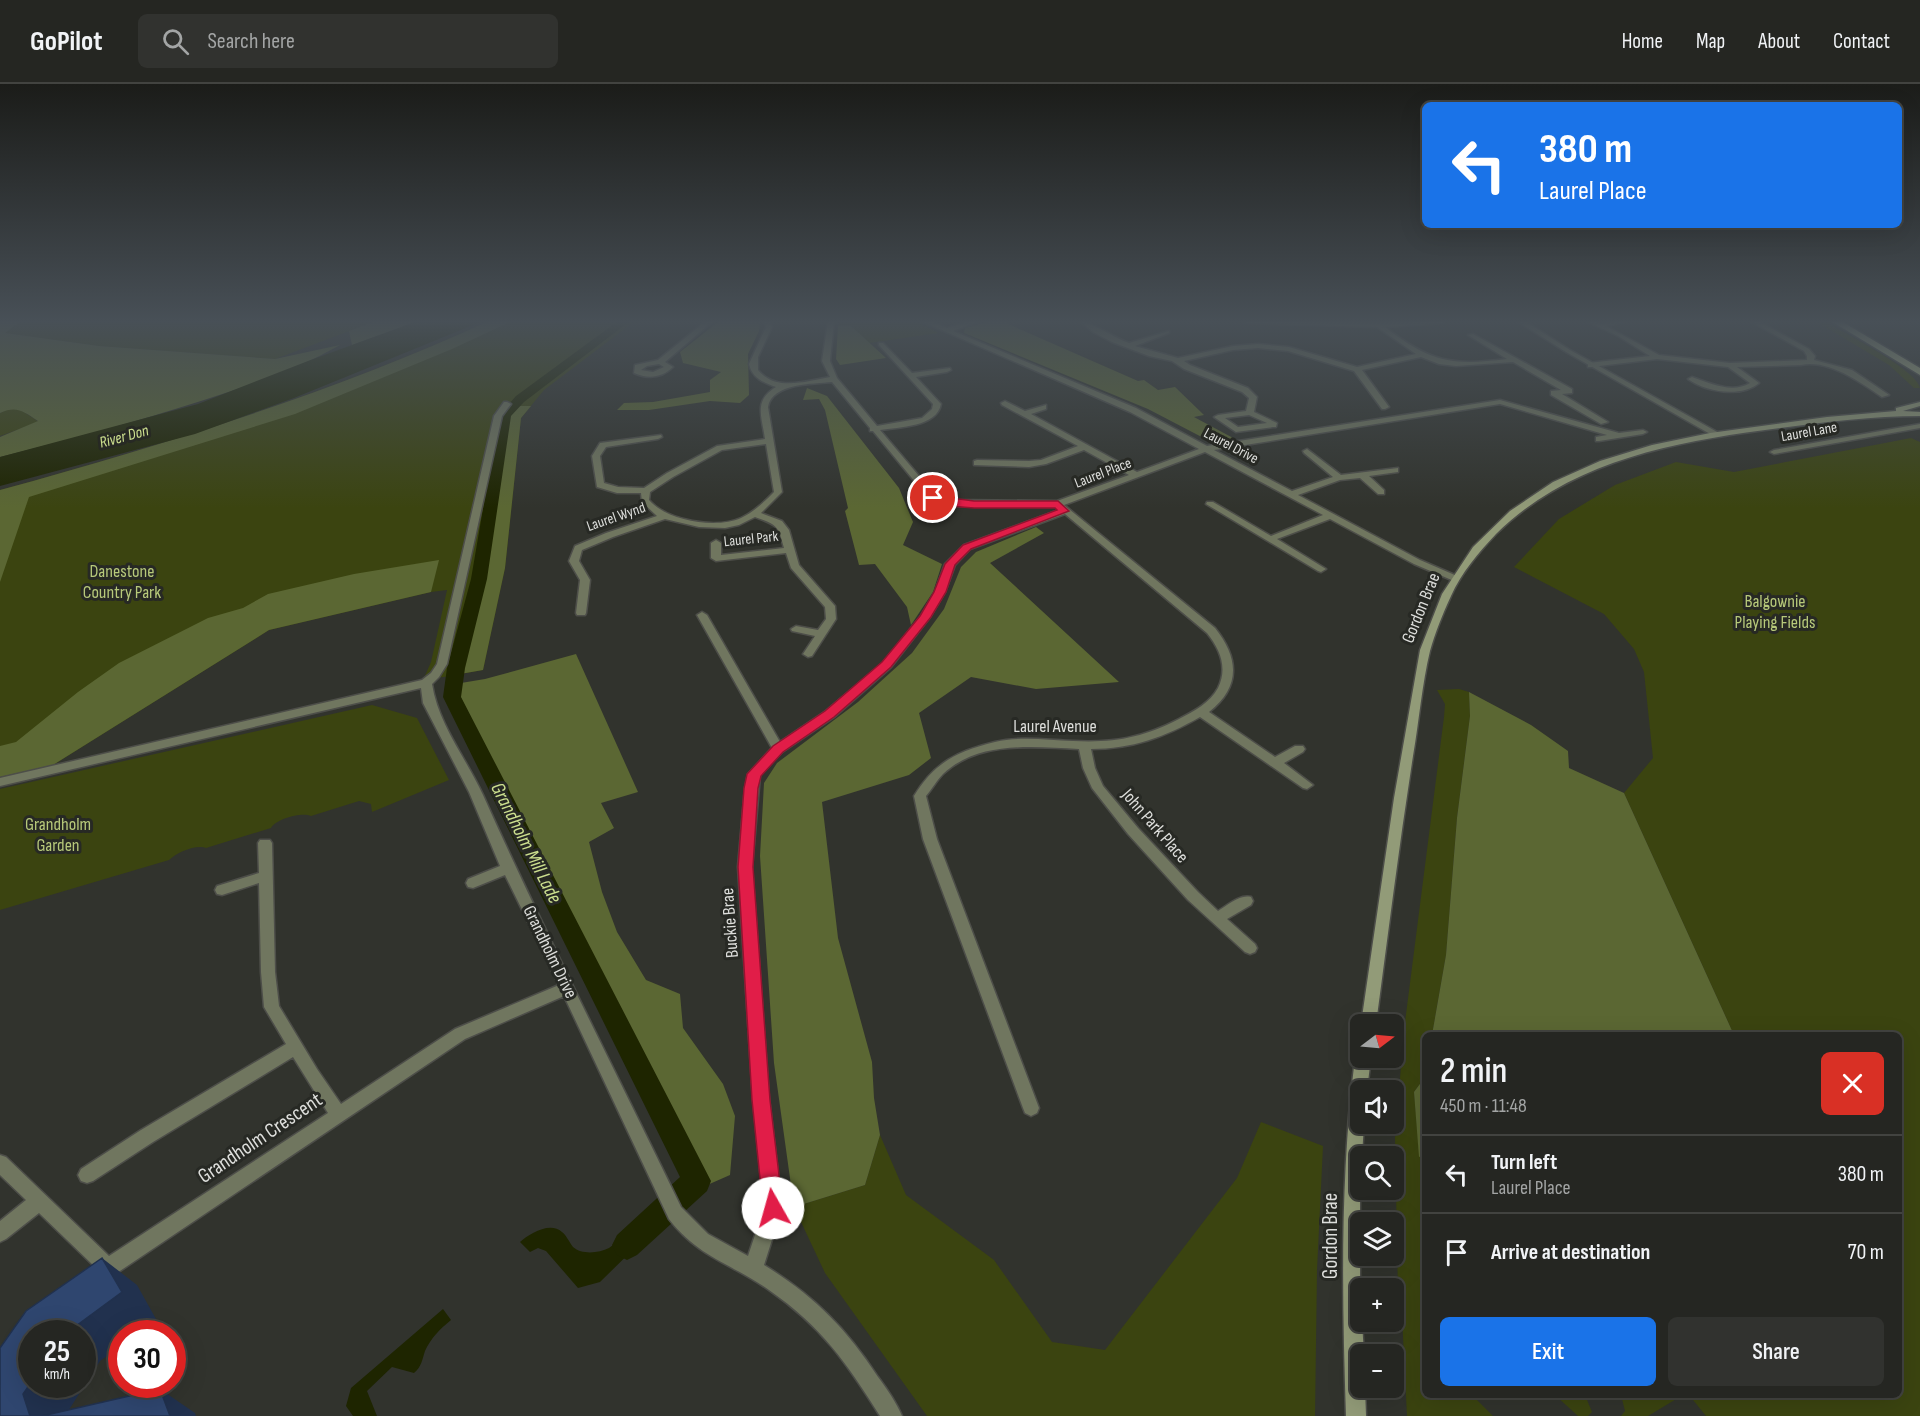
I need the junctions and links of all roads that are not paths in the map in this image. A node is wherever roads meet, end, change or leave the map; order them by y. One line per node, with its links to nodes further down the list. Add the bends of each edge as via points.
1 (773, 383): 13 (street)
2 (807, 383): 13 (street)
3 (837, 383): 28 (street, Laurel Place)
4 (919, 383): 28 (street, via 937,405 936,410 924,420)
5 (1069, 383): 36 (street, Laurel Drive, via 1132,410)
6 (1228, 383): 22 (street, via 1253,397)
7 (1368, 383): 21 (street)
8 (1555, 383): 26 (street, via 1569,391 1554,393)
9 (1624, 383): 30 (street)
10 (1703, 383): 14 (street)
11 (1755, 383): 14 (street)
12 (1866, 383): 15 (street)
13 (782, 387): 34 (street, via 770,395 764,407)
14 (1738, 389): 16 (street)
15 (1885, 395)
16 (1747, 397)
17 (1005, 403): 24 (street)
18 (507, 404): 66 (street, via 498,416 442,664)
19 (1920, 404): 23 (main road, Gordon Brae)
20 (1043, 407): 24 (street)
21 (1385, 407)
22 (1250, 413): 22 (street, via 1273,425 1236,430 1218,417)
23 (1890, 413): 25 (main road, Gordon Brae); 30 (main road, Gordon Brae)
24 (1023, 414): 35 (street)
25 (1920, 414)
26 (1604, 422)
27 (1920, 426): 38 (street, Laurel Lane)
28 (873, 429): 50 (street, Laurel Place, via 933,498)
29 (1643, 432): 31 (street)
30 (1715, 433): 60 (main road, Gordon Brae, via 1621,456 1550,487 1489,532)
31 (1619, 436): 33 (street); 36 (street, via 1500,402)
32 (658, 437): 46 (street, Laurel Wynd, via 603,445 596,456 600,485)
33 (1599, 439)
34 (770, 441): 46 (street, Laurel Wynd, via 720,448); 51 (street, via 778,492)
35 (1083, 447): 41 (street, via 1043,462); 43 (street)
36 (1206, 449): 43 (street, Laurel Place); 48 (street, Laurel Drive)
37 (1307, 451): 45 (street)
38 (1774, 452)
39 (1014, 453): 41 (street)
40 (977, 463): 41 (street)
41 (1018, 464)
42 (1395, 470): 44 (street)
43 (1136, 475): 50 (street, Laurel Place)
44 (1362, 475): 45 (street); 47 (street)
45 (1339, 477): 48 (street)
46 (646, 491): 53 (street, Laurel Wynd, via 645,500)
47 (1381, 492)
48 (1290, 495): 52 (street, Laurel Drive)
49 (1210, 504): 54 (street)
50 (1061, 508): 67 (street, Laurel Avenue, via 1185,607 1220,640 1230,670 1220,697); 69 (street, Buckie Brae, via 967,547 950,564 925,617 887,665 830,714)
51 (756, 515): 53 (street, via 741,523 714,527); 56 (street, Laurel Park, via 779,523)
52 (1329, 516): 54 (street); 60 (street, Laurel Drive)
53 (663, 517): 61 (street, Laurel Wynd, via 598,537 578,548 574,561 585,580)
54 (1270, 539): 59 (street)
55 (716, 543): 57 (street, Laurel Park)
56 (789, 550): 57 (street, Laurel Park); 64 (street, Laurel Park, via 794,566 830,606 831,619)
57 (716, 558): 58 (street, Laurel Park)
58 (717, 569)
59 (1321, 569)
60 (1454, 578): 83 (main road, Gordon Brae, via 1431,629 1420,673)
61 (581, 613)
62 (702, 615): 69 (street)
63 (796, 629): 64 (street)
64 (821, 634): 65 (street, Laurel Park)
65 (808, 654)
66 (426, 682): 72 (street); 75 (street, Grandholm Drive, via 429,703 475,792)
67 (1201, 712): 68 (street, Laurel Avenue, via 1136,741); 71 (street)
68 (1084, 746): 80 (street, John Park Place, via 1098,788 1133,831); 86 (street, Laurel Avenue, via 1032,742 980,750 940,770 920,796 930,839)
69 (778, 749): 93 (street, Buckie Brae, via 754,774 745,867 761,1100 773,1208)
70 (1299, 749): 71 (street)
71 (1275, 763): 73 (street)
72 (0, 782)
73 (1306, 785)
74 (265, 843): 76 (street)
75 (508, 868): 77 (street); 82 (street, Grandholm Drive)
76 (266, 876): 78 (street); 84 (street, via 272,1006)
77 (473, 883)
78 (222, 890)
79 (1246, 901): 80 (street)
80 (1217, 918): 81 (street, John Park Place)
81 (1250, 948)
82 (568, 988): 87 (street, Grandholm Crescent, via 460,1034); 93 (street, Grandholm Drive, via 675,1213 706,1246)
83 (1369, 1014)
84 (295, 1047): 87 (street); 89 (street)
85 (1362, 1068): 96 (main road, Gordon Brae, via 1352,1198)
86 (1032, 1108)
87 (338, 1114): 92 (street, Grandholm Crescent)
88 (0, 1163): 90 (street)
89 (87, 1175)
90 (38, 1202): 91 (street); 92 (street)
91 (0, 1233)
92 (108, 1267): 94 (street, Grandholm Crescent)
93 (753, 1269): 95 (street, Grandholm Drive, via 832,1328)
94 (83, 1285)
95 (892, 1416)
96 (1356, 1416)

